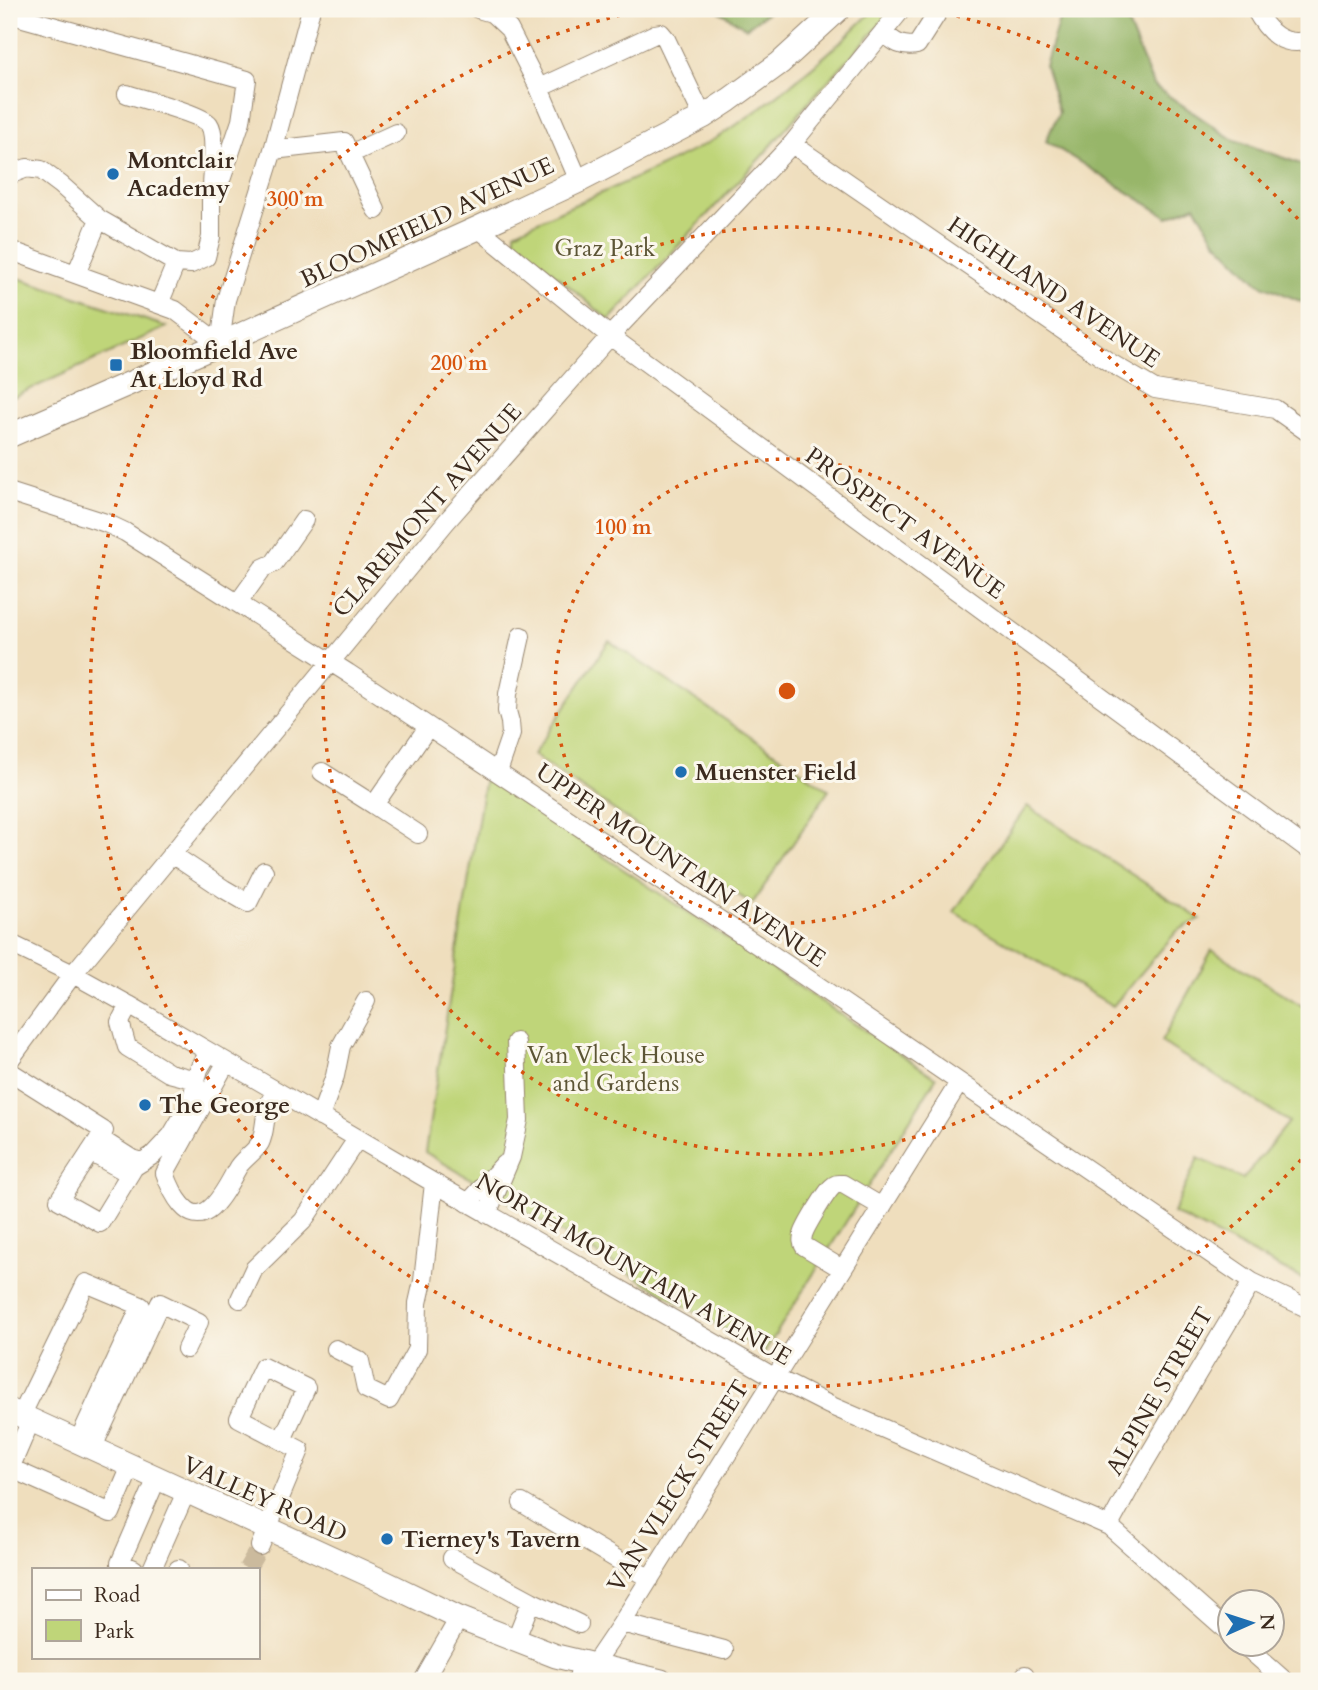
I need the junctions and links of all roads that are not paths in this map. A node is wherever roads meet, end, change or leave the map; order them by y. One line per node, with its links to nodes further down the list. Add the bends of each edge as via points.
1 (311, 9): 15 (street)
2 (478, 9): 10 (street, via 492,13 509,29)
3 (839, 9): 12 (main road, BLOOMFIELD AVENUE, via 780,63)
4 (902, 9): 8 (street, CLAREMONT AVENUE)
5 (940, 9): 8 (street, via 917,45 897,44)
6 (1255, 9): 9 (street, via 1276,37 1299,43)
7 (9, 14): 19 (street, via 247,80 241,121 222,177)
8 (884, 33): 14 (street, CLAREMONT AVENUE)
9 (1309, 40)
10 (539, 88): 12 (street, via 661,33); 18 (street)
11 (127, 94): 19 (street, via 208,124 213,135)
12 (703, 117): 18 (main road, BLOOMFIELD AVENUE)
13 (396, 132): 16 (street)
14 (792, 144): 27 (street, CLAREMONT AVENUE); 29 (street, HIGHLAND AVENUE, via 1155,389 1275,409)
15 (273, 150): 16 (street, via 344,142); 28 (street, via 226,300)
16 (350, 154): 20 (street)
17 (9, 175): 21 (street, via 27,168 41,170)
18 (579, 181): 22 (main road, BLOOMFIELD AVENUE)
19 (212, 192): 24 (street, via 206,257 191,264)
20 (376, 210)
21 (99, 219): 24 (street); 25 (street)
22 (478, 229): 27 (street, PROSPECT AVENUE); 28 (main road, BLOOMFIELD AVENUE)
23 (9, 250): 25 (street)
24 (176, 263): 26 (street)
25 (76, 274): 26 (street)
26 (159, 304): 28 (street, via 175,310)
27 (610, 337): 35 (street, CLAREMONT AVENUE); 41 (street, PROSPECT AVENUE)
28 (220, 344): 30 (main road, BLOOMFIELD AVENUE)
29 (1309, 432)
30 (9, 436)
31 (9, 492): 33 (street, UPPER MOUNTAIN AVENUE, via 106,523)
32 (304, 520): 33 (street)
33 (238, 603): 35 (street, UPPER MOUNTAIN AVENUE)
34 (521, 636): 38 (street, via 508,694 511,734)
35 (330, 662): 36 (street, UPPER MOUNTAIN AVENUE); 42 (street, CLAREMONT AVENUE)
36 (428, 727): 38 (street, UPPER MOUNTAIN AVENUE); 39 (street)
37 (322, 772): 39 (street)
38 (498, 772): 54 (street, UPPER MOUNTAIN AVENUE)
39 (374, 805): 40 (street)
40 (418, 834)
41 (1309, 850)
42 (173, 855): 43 (street, via 248,903); 45 (street, CLAREMONT AVENUE)
43 (264, 872)
44 (9, 943): 45 (street, NORTH MOUNTAIN AVENUE)
45 (73, 974): 47 (street, NORTH MOUNTAIN AVENUE); 50 (street, CLAREMONT AVENUE)
46 (366, 1001): 56 (street, via 341,1046)
47 (129, 1005): 49 (street, NORTH MOUNTAIN AVENUE); 53 (street, via 120,1022 127,1047 169,1073)
48 (516, 1042): 59 (street, via 519,1120)
49 (209, 1052): 51 (street, NORTH MOUNTAIN AVENUE); 53 (street)
50 (9, 1060)
51 (226, 1063): 55 (street, NORTH MOUNTAIN AVENUE); 55 (street, via 165,1173 186,1210 198,1214 219,1200 240,1164 258,1146)
52 (9, 1071): 58 (street, via 104,1132)
53 (196, 1080): 60 (street, via 191,1102 172,1136)
54 (959, 1083): 63 (street, VAN VLECK STREET); 66 (street, UPPER MOUNTAIN AVENUE)
55 (275, 1091): 56 (street, NORTH MOUNTAIN AVENUE)
56 (320, 1117): 57 (street, NORTH MOUNTAIN AVENUE)
57 (357, 1139): 61 (street, NORTH MOUNTAIN AVENUE); 67 (street, via 303,1221 254,1269)
58 (95, 1145): 60 (street, via 132,1159); 60 (street, via 59,1200 100,1223)
59 (511, 1157): 62 (street); 64 (street)
60 (136, 1168)
61 (434, 1183): 62 (street, NORTH MOUNTAIN AVENUE); 70 (street, via 418,1303 417,1349 389,1401 366,1389 360,1361)
62 (468, 1203): 64 (street, NORTH MOUNTAIN AVENUE)
63 (882, 1207): 65 (street, VAN VLECK STREET); 65 (street, via 837,1184 814,1214 804,1232 804,1246)
64 (487, 1214): 71 (street, NORTH MOUNTAIN AVENUE)
65 (842, 1269): 71 (street, VAN VLECK STREET)
66 (1252, 1282): 68 (street, UPPER MOUNTAIN AVENUE); 80 (street, ALPINE STREET)
67 (240, 1299)
68 (1309, 1309)
69 (186, 1349): 74 (street, via 199,1322 160,1303)
70 (336, 1349)
71 (775, 1377): 80 (street, NORTH MOUNTAIN AVENUE, via 829,1405); 85 (street, VAN VLECK STREET)
72 (20, 1415): 74 (main road, VALLEY ROAD); 74 (street, via 86,1283 141,1306); 76 (street)
73 (282, 1440): 81 (street, via 300,1450)
74 (85, 1445): 75 (main road, VALLEY ROAD)
75 (131, 1466): 76 (street, via 111,1513); 77 (main road, VALLEY ROAD)
76 (9, 1470)
77 (157, 1478): 78 (main road, VALLEY ROAD); 83 (street, via 120,1563)
78 (187, 1492): 81 (main road, VALLEY ROAD); 84 (street)
79 (522, 1503): 85 (street)
80 (1109, 1526): 88 (street, NORTH MOUNTAIN AVENUE)
81 (264, 1537): 87 (main road, VALLEY ROAD)
82 (452, 1558): 86 (street)
83 (132, 1568)
84 (152, 1568)
85 (649, 1579): 89 (street, VAN VLECK STREET)
86 (531, 1601): 90 (street); 91 (street)
87 (459, 1618): 91 (main road, VALLEY ROAD); 95 (street)
88 (1216, 1621)
89 (622, 1623): 92 (street); 94 (street, VAN VLECK STREET)
90 (579, 1624)
91 (515, 1641): 94 (main road, VALLEY ROAD)
92 (724, 1650)
93 (1259, 1658): 97 (street)
94 (584, 1670): 96 (main road, VALLEY ROAD)
95 (423, 1681)
96 (662, 1681)
97 (1285, 1681)

